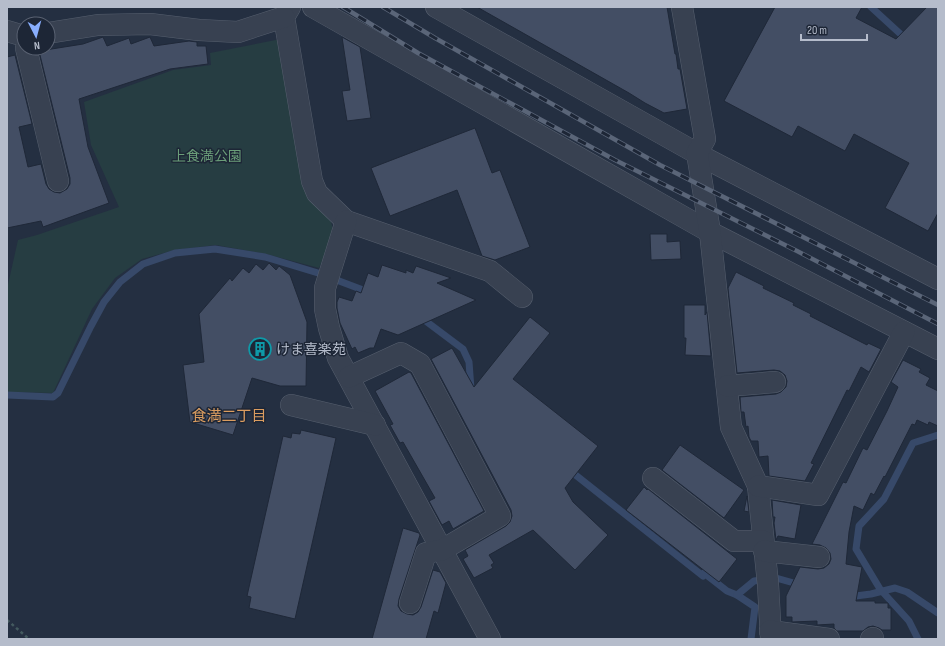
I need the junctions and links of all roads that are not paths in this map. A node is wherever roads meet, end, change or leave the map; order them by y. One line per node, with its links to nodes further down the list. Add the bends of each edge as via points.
1 (313, 7): 5 (street)
2 (436, 7): 8 (street)
3 (682, 7): 8 (street, via 705,139)
4 (287, 12): 6 (street, via 238,32 150,24 98,25); 10 (street, via 312,181 317,193)
5 (338, 13): 11 (street)
6 (56, 32)
7 (26, 56): 9 (street)
8 (697, 153): 11 (street); 12 (street)
9 (58, 181)
10 (346, 221): 13 (street, via 490,271); 16 (street, via 325,288 325,309 338,358)
11 (710, 232): 14 (street); 18 (street)
12 (938, 279)
13 (522, 297)
14 (904, 332): 15 (street); 22 (street, via 818,495)
15 (938, 349)
16 (348, 377): 20 (street); 24 (street, via 400,353 420,364 500,516)
17 (775, 382): 18 (street)
18 (727, 386): 22 (street, via 732,427)
19 (292, 405): 20 (street)
20 (375, 425): 24 (street)
21 (653, 478): 23 (street, via 734,541)
22 (758, 486): 23 (street)
23 (764, 546): 25 (street); 27 (street)
24 (442, 550): 26 (street, via 426,552); 28 (street)
25 (819, 557)
26 (410, 603)
27 (770, 635): 29 (street)
28 (490, 639)
29 (828, 639)

